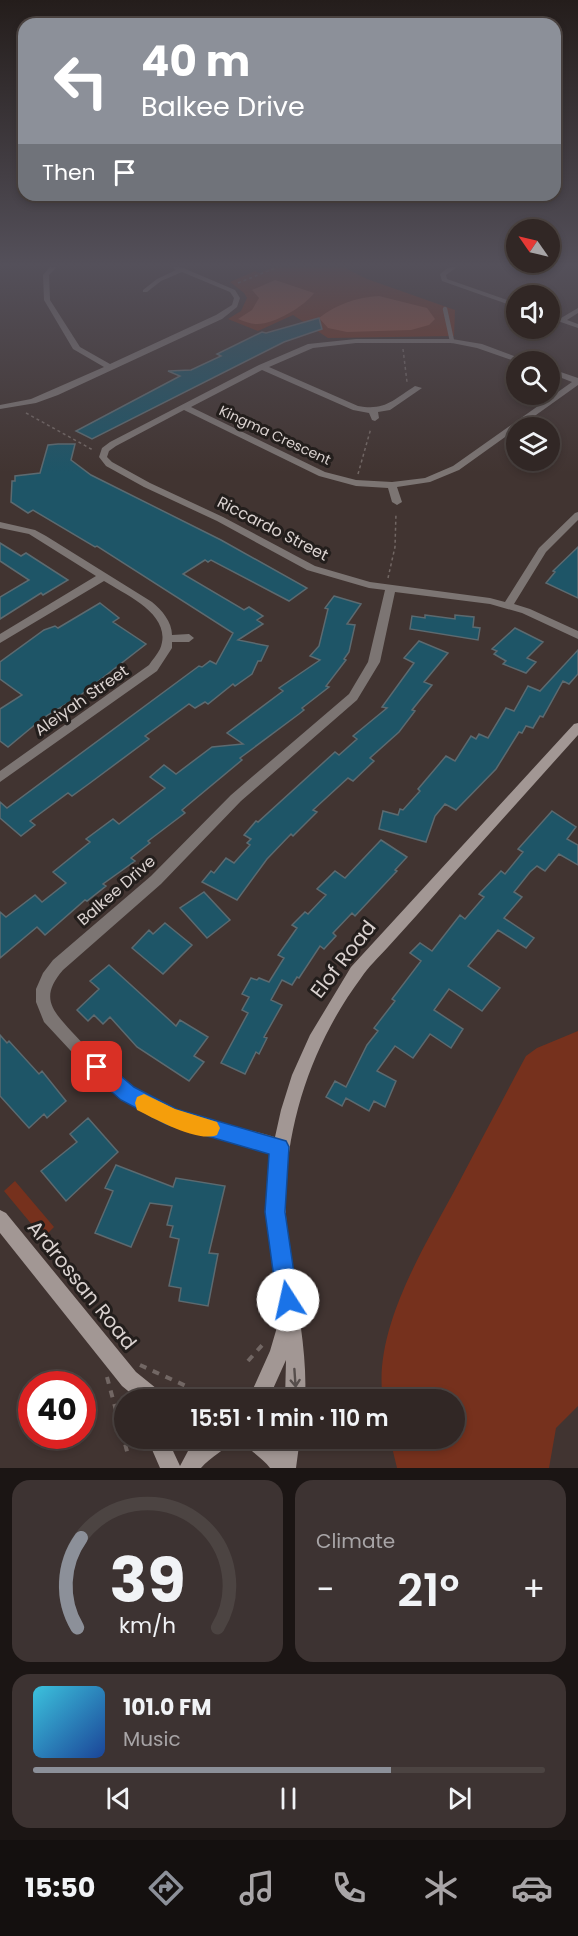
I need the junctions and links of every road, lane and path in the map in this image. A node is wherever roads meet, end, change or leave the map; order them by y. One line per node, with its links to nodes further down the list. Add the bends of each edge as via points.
1 (68, 336): 8 (street, via 76,349)
2 (180, 336): 8 (street)
3 (451, 336): 5 (lane)
4 (402, 340): 5 (street); 7 (street, via 311,346); 11 (path, via 407,385)
5 (452, 341): 6 (street)
6 (506, 355)
7 (262, 367): 13 (street); 15 (street)
8 (111, 368): 12 (street, via 45,398)
9 (560, 374): 10 (street)
10 (578, 381): 18 (street, Kingma Crescent, via 456,468 426,480)
11 (418, 388): 15 (street)
12 (0, 407)
13 (184, 407): 17 (street, Kingma Crescent, via 322,474); 24 (street, Riccardo Street, via 113,444 105,450 106,462 312,568 350,581)
14 (20, 410): 16 (path)
15 (374, 415): 17 (path)
16 (93, 450)
17 (356, 483): 18 (street, Kingma Crescent)
18 (392, 485): 19 (street)
19 (398, 502)
20 (396, 513): 24 (path)
21 (578, 515): 25 (street, via 537,556)
22 (0, 525): 23 (street, via 32,532)
23 (104, 576): 28 (street); 29 (street, via 158,612 165,622)
24 (389, 584): 25 (street, Riccardo Street); 32 (street, Balkee Drive, via 374,662 353,697 236,798 156,880 58,964 42,990 42,1004 49,1017 110,1080 128,1093 173,1118)
25 (508, 605): 26 (street, Riccardo Street)
26 (578, 635)
27 (189, 638): 29 (street)
28 (0, 639)
29 (168, 639): 31 (street, Aleiyah Street, via 162,657 141,679)
30 (578, 727): 32 (street, Elof Road, via 356,972 315,1040)
31 (0, 777)
32 (279, 1147): 34 (street, Elof Road, via 275,1212)
33 (0, 1219): 35 (street, Ardrossan Road)
34 (291, 1315): 40 (street, Elof Road); 41 (street, Elof Road, one-way to 41)
35 (108, 1352): 36 (street, Ardrossan Road); 46 (path, via 106,1382)
36 (133, 1371): 37 (path); 38 (street, Ardrossan Road); 39 (street, Ardrossan Road)
37 (186, 1386)
38 (137, 1389)
39 (147, 1389)
40 (263, 1389)
41 (294, 1389)
42 (162, 1449): 47 (street)
43 (206, 1449): 48 (street)
44 (267, 1449): 49 (street)
45 (288, 1449): 49 (street)
46 (128, 1455)
47 (170, 1468)
48 (189, 1468)
49 (284, 1468)

